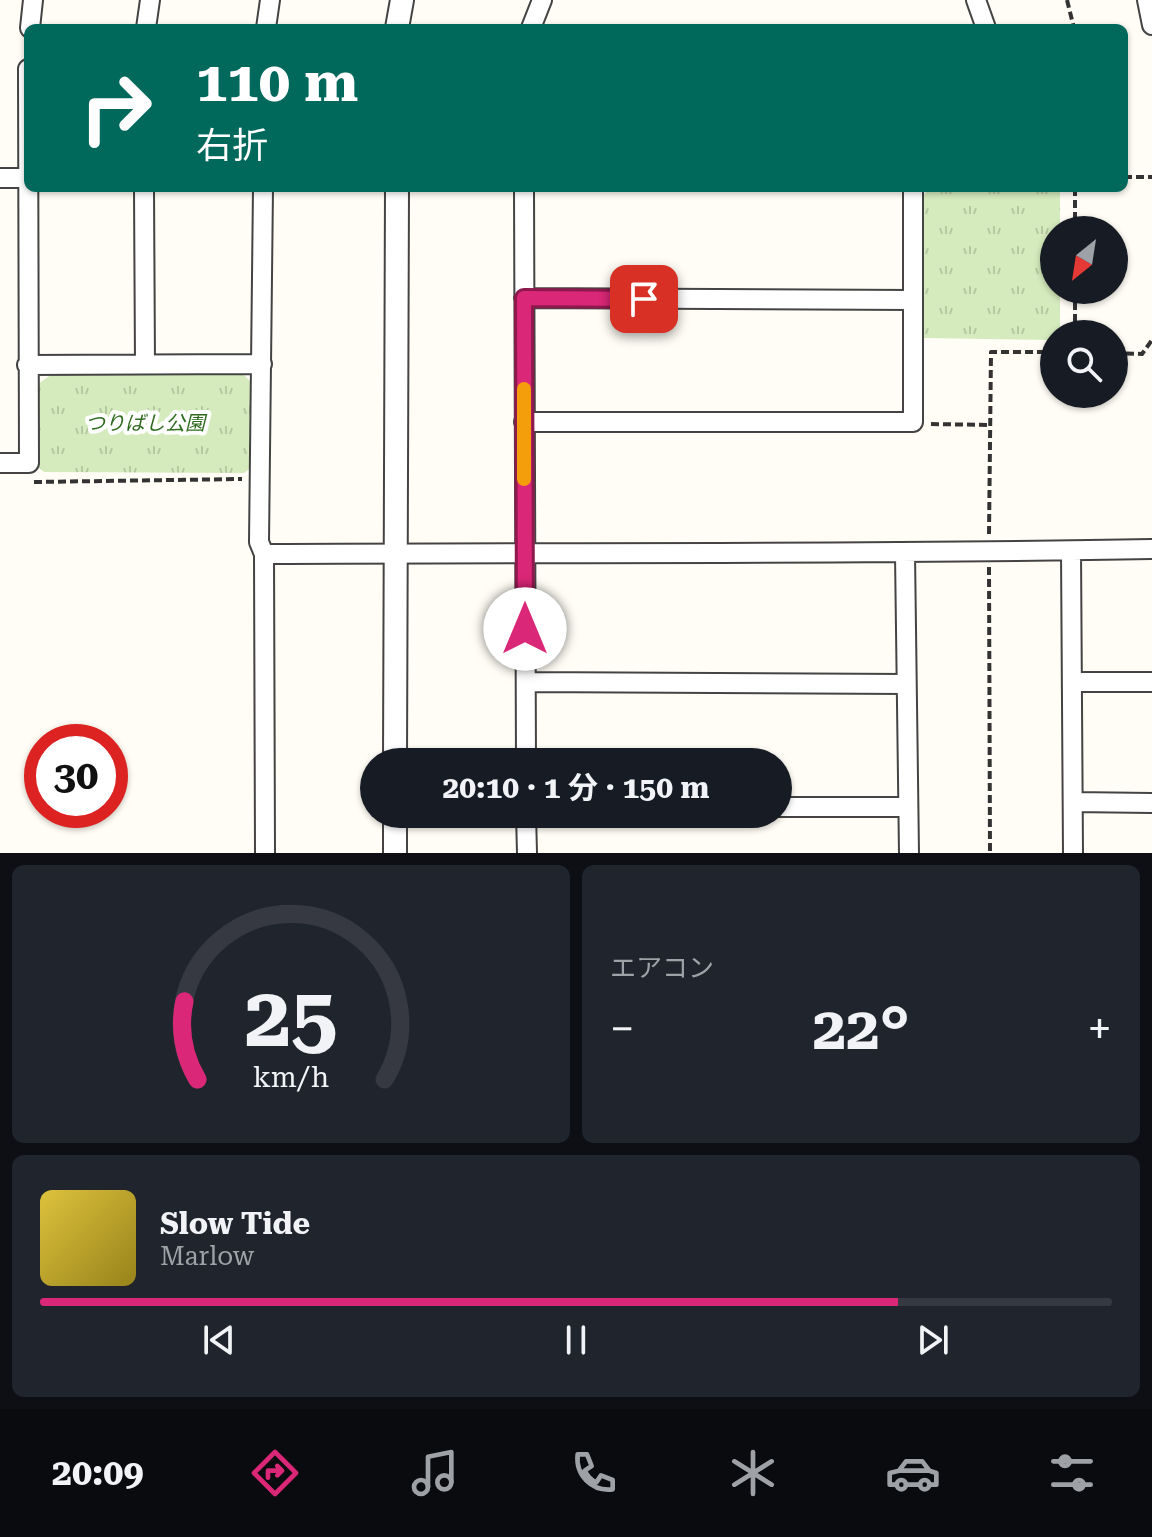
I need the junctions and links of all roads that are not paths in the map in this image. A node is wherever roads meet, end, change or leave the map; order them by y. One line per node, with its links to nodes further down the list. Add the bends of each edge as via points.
1 (33, 0): 8 (street)
2 (150, 0): 9 (street)
3 (270, 0): 10 (street)
4 (402, 0): 11 (street)
5 (542, 0): 12 (street)
6 (976, 0): 13 (street)
7 (1147, 0): 14 (street)
8 (30, 24)
9 (147, 24)
10 (267, 24)
11 (398, 24)
12 (533, 24)
13 (985, 24)
14 (1152, 25)
15 (0, 178): 16 (street)
16 (24, 178)
17 (28, 192): 27 (street)
18 (144, 192): 25 (street)
19 (263, 192): 26 (street)
20 (397, 192): 33 (street)
21 (524, 192): 23 (street)
22 (913, 192): 24 (street)
23 (524, 298): 24 (street); 28 (street)
24 (913, 300): 28 (street, via 913,422)
25 (145, 364): 26 (street); 27 (street)
26 (262, 364): 34 (street, via 259,542)
27 (27, 365): 29 (street, via 29,463)
28 (524, 422): 31 (street)
29 (0, 463)
30 (1152, 549): 32 (street)
31 (525, 551): 33 (street); 35 (street); 36 (street)
32 (1071, 551): 35 (street); 37 (street)
33 (394, 553): 34 (street); 40 (street)
34 (264, 554): 48 (street)
35 (905, 554): 39 (street)
36 (526, 682): 39 (street); 41 (street)
37 (1072, 682): 38 (street); 42 (street)
38 (1152, 682)
39 (906, 684): 45 (street)
40 (395, 748)
41 (526, 748)
42 (1073, 802): 43 (street); 52 (street)
43 (1152, 803)
44 (792, 807): 45 (street)
45 (908, 807): 51 (street)
46 (395, 828): 49 (street)
47 (526, 828): 50 (street)
48 (265, 853)
49 (395, 853)
50 (527, 853)
51 (909, 853)
52 (1073, 853)

